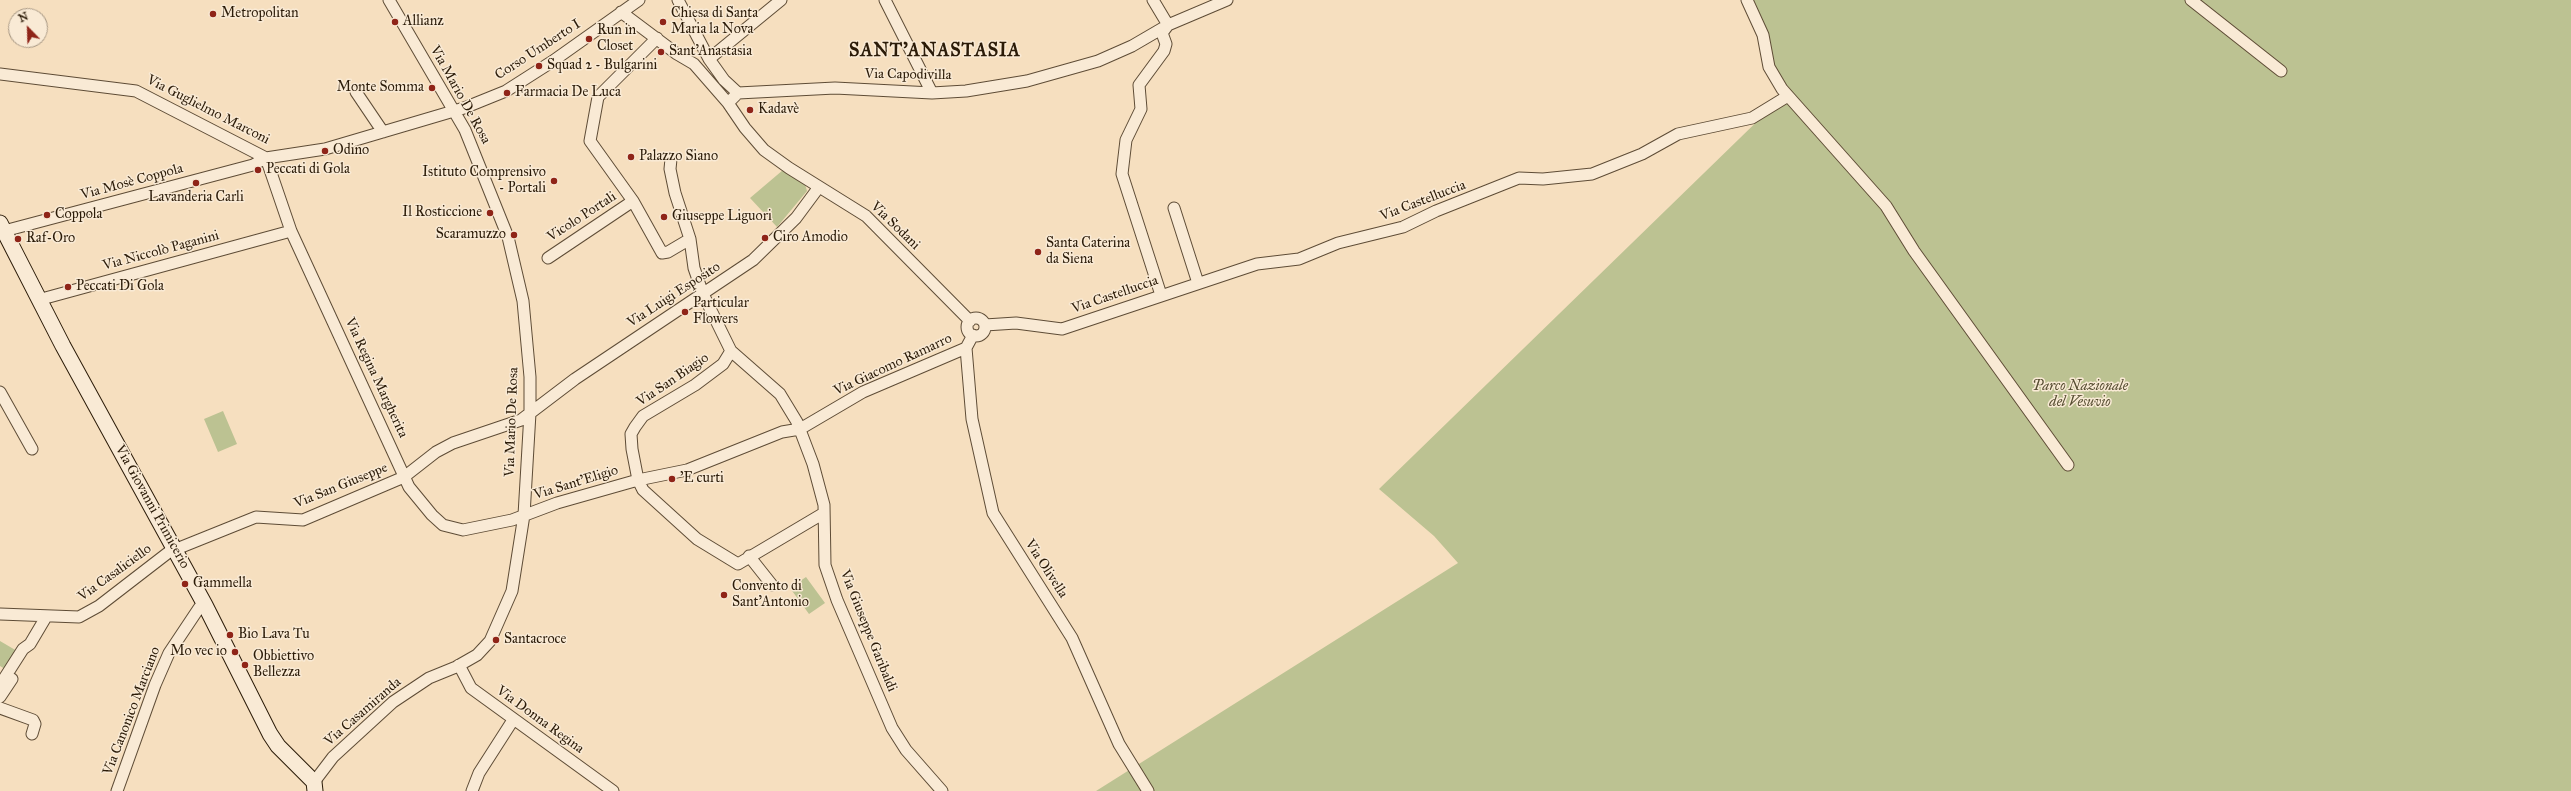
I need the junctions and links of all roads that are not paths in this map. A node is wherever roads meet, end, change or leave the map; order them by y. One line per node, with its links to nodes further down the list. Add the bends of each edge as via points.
1 (389, 0): 21 (street, Via Mario De Rosa)
2 (639, 0): 10 (street, Corso Umberto I)
3 (678, 0): 13 (street)
4 (781, 0): 13 (street)
5 (885, 0): 18 (street)
6 (1153, 0): 11 (street)
7 (1227, 0): 11 (street, Via Capodivilla)
8 (1748, 0): 19 (street, via 1763,35 1769,67)
9 (2191, 0): 14 (street)
10 (621, 12): 12 (street, Via Sodani); 21 (street, Corso Umberto I, via 518,84 480,102)
11 (1168, 26): 18 (street, Via Capodivilla, via 1098,61 1027,81 966,91); 35 (street, via 1162,33 1166,44 1164,51 1139,85 1141,109 1126,140 1122,174)
12 (657, 38): 20 (street, Via Sodani, via 694,64); 27 (street, via 598,97 590,141)
13 (709, 60): 17 (street)
14 (2281, 71)
15 (0, 74): 24 (street, Via Guglielmo Marconi, via 136,91)
16 (356, 92): 22 (street)
17 (738, 93): 18 (street, Via Capodivilla, via 835,88); 20 (street)
18 (932, 93)
19 (1788, 96): 33 (street, Via Castelluccia, via 1752,118 1678,134 1642,154 1592,174 1543,179 1519,178 1403,227 1338,243 1299,259 1258,264); 46 (street, via 1886,206 1914,251)
20 (728, 103): 26 (street, Via Sodani, via 756,142 789,168)
21 (454, 110): 22 (street, Corso Umberto I); 43 (street, Via Mario De Rosa, via 496,203 514,262 528,341)
22 (383, 132): 23 (street, Corso Umberto I, via 325,149)
23 (284, 155): 24 (street, Via Guglielmo Marconi)
24 (266, 158): 29 (street, Via Mosè Coppola, via 253,165); 30 (street, Via Regina Margherita)
25 (671, 158): 31 (street, Via Giuseppe Garibaldi, via 670,169 675,193)
26 (820, 187): 34 (street, Via Luigi Esposito, via 796,218 753,260); 37 (street, Via Sodani, via 866,216)
27 (633, 201): 31 (street, via 662,253); 32 (street, Vicolo Portali)
28 (1174, 208): 33 (street)
29 (2, 227): 36 (street, Via Giovanni Primicerio)
30 (291, 231): 36 (street, Via Niccolò Paganini); 47 (street, Via Regina Margherita)
31 (690, 238): 34 (street, Via Giuseppe Garibaldi, via 694,268)
32 (548, 258)
33 (1198, 283): 35 (street, Via Castelluccia)
34 (703, 294): 41 (street, Via Giuseppe Garibaldi); 43 (street, Via Luigi Esposito, via 581,375)
35 (1161, 295): 38 (street, Via Castelluccia, via 1062,329 1039,324)
36 (38, 300): 51 (street, Via Giovanni Primicerio)
37 (970, 321): 38 (street, via 980,319); 39 (street, via 967,329)
38 (985, 325): 39 (street, via 981,335)
39 (973, 335): 40 (street, Via Giacomo Ramarro)
40 (966, 348): 44 (street, Via Giacomo Ramarro, via 863,392); 68 (street, Via Olivella, via 972,419 993,513 1072,638 1119,744)
41 (731, 351): 44 (street, Via Giuseppe Garibaldi, via 785,400); 48 (street, Via San Biagio, via 717,368 695,385 643,416 635,427 631,434)
42 (0, 392): 45 (street)
43 (530, 413): 47 (street, Via Luigi Esposito, via 521,420 453,443 436,452); 50 (street, Via Mario De Rosa)
44 (800, 429): 48 (street, Via Giacomo Ramarro, via 782,432 687,470); 49 (street, Via Giuseppe Garibaldi, via 813,464)
45 (32, 449)
46 (2068, 466)
47 (404, 477): 50 (street, Via Regina Margherita, via 432,515 450,528 474,529); 51 (street, Via San Giuseppe, via 303,520 256,517)
48 (638, 480): 50 (street, Via Sant'Eligio); 52 (street, via 643,490 658,506 697,539 738,564)
49 (824, 513): 52 (street); 67 (street, Via Giuseppe Garibaldi, via 825,565 873,686 892,728 906,750)
50 (524, 515): 57 (street, Via Casamiranda, via 512,591 501,619 490,641 477,655)
51 (175, 550): 54 (street, Via Giovanni Primicerio); 56 (street, Via Casaliciello, via 144,570 99,606 79,617)
52 (750, 556): 53 (street)
53 (772, 585)
54 (205, 605): 63 (street, Via Giovanni Primicerio, via 270,734); 64 (street, Via Canonico Marciano, via 199,608 169,653)
55 (0, 614): 56 (street, Via Casaliciello)
56 (46, 616): 58 (street, via 30,644 23,649)
57 (459, 665): 61 (street, Via Donna Regina, via 471,688); 63 (street, Via Casamiranda, via 428,678 393,702 333,756)
58 (6, 680): 59 (street)
59 (0, 697)
60 (0, 708): 62 (street, via 33,720 35,724)
61 (513, 720): 65 (street, via 479,773); 66 (street, Via Donna Regina)
62 (32, 734)
63 (314, 787)
64 (117, 791)
65 (472, 791)
66 (613, 791)
67 (942, 791)
68 (1148, 791)

